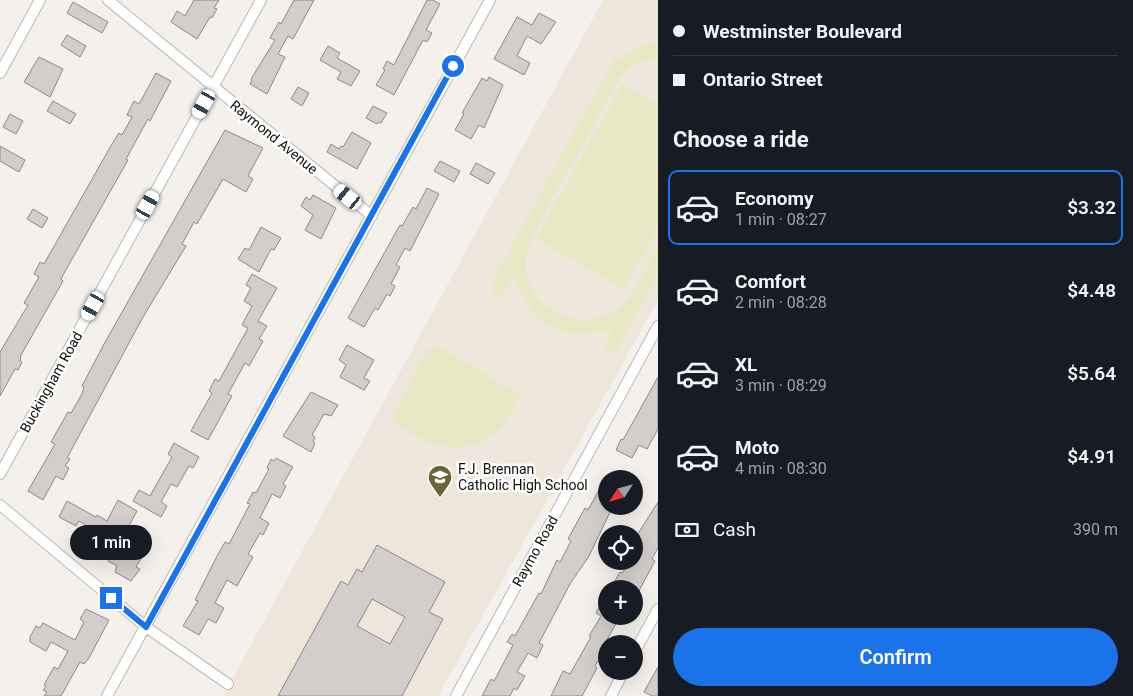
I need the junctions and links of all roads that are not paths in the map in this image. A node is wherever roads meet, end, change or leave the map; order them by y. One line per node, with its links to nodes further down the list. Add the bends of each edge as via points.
1 (40, 0): 5 (street)
2 (108, 0): 6 (street, Raymond Avenue)
3 (261, 0): 6 (street, Buckingham Road)
4 (490, 0): 7 (street)
5 (0, 73)
6 (213, 87): 7 (street, Raymond Avenue); 9 (street, Buckingham Road)
7 (372, 216): 12 (street)
8 (658, 326): 17 (street, Raymo Road)
9 (0, 474)
10 (0, 506): 12 (street)
11 (658, 609): 13 (street)
12 (146, 627): 15 (street); 16 (street)
13 (643, 636)
14 (619, 680): 18 (street)
15 (228, 684)
16 (107, 696)
17 (456, 696)
18 (611, 696)

